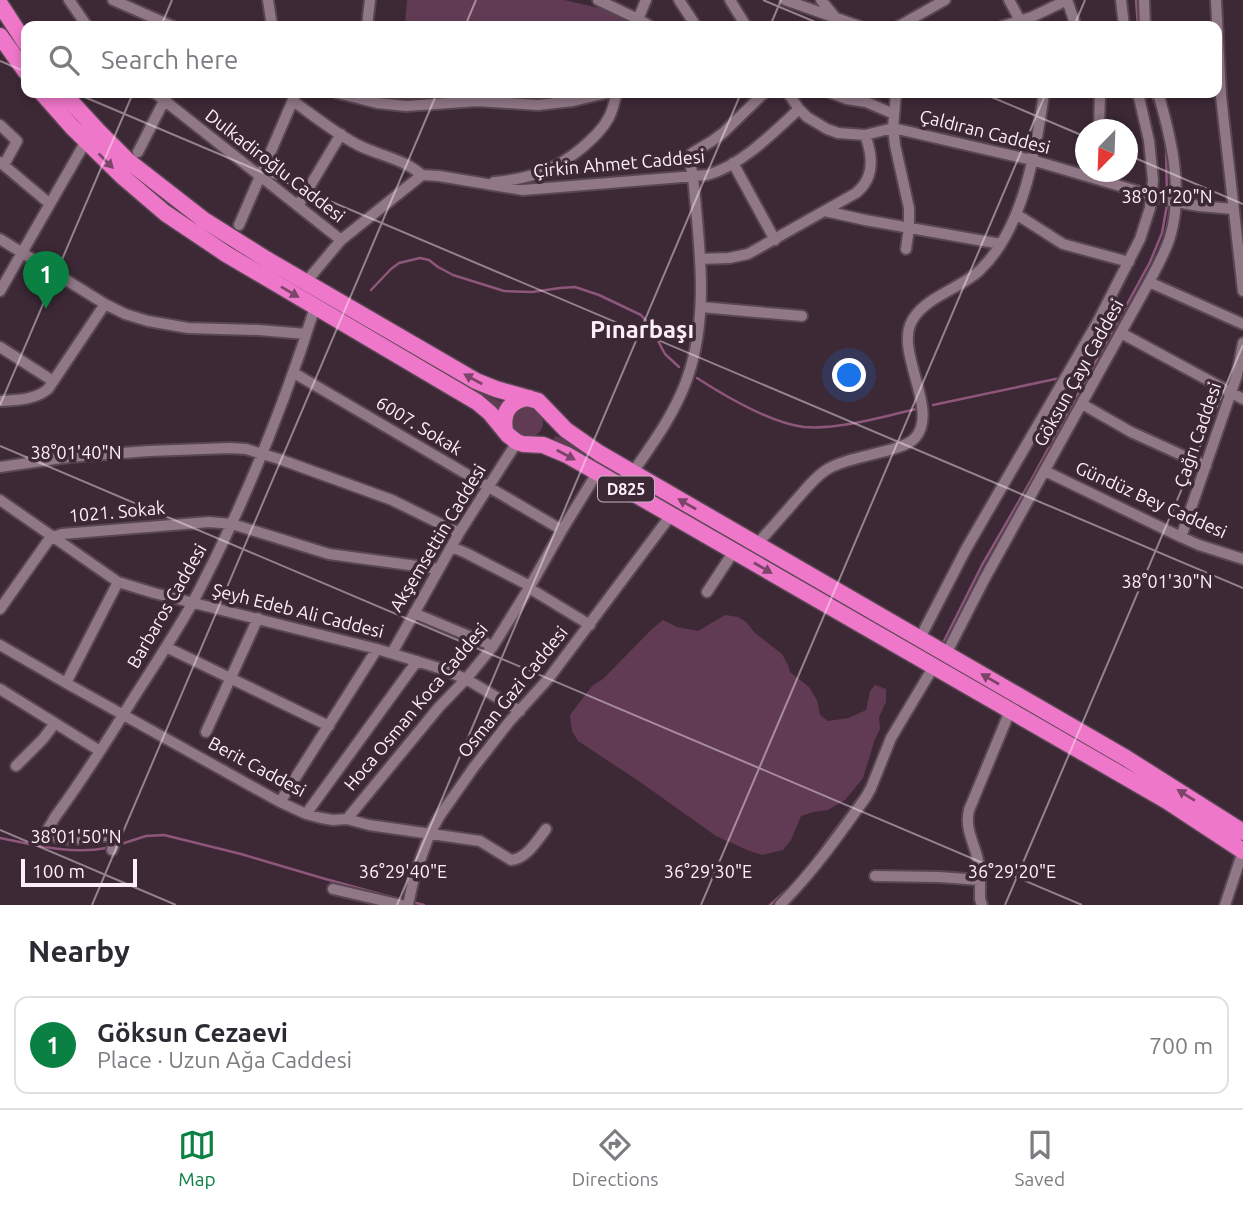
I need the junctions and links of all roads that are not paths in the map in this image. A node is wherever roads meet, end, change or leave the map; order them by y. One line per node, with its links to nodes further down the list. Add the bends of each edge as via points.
1 (69, 0): 20 (street)
2 (113, 0): 21 (street)
3 (268, 0): 22 (street)
4 (370, 0): 23 (street)
5 (598, 0): 19 (street)
6 (646, 0): 19 (street)
7 (680, 0): 25 (street)
8 (730, 0): 26 (street)
9 (785, 0): 18 (street)
10 (821, 0): 18 (street)
11 (945, 0): 28 (street)
12 (1009, 0): 29 (street)
13 (1066, 0): 30 (street); 31 (street)
14 (1121, 0): 32 (street)
15 (1144, 0): 33 (street)
16 (1216, 0): 34 (street)
17 (0, 4): 35 (highway)
18 (835, 17): 27 (street)
19 (638, 19): 24 (street)
20 (84, 21)
21 (161, 21)
22 (271, 21)
23 (368, 21)
24 (641, 21)
25 (693, 21)
26 (743, 21)
27 (846, 21)
28 (908, 21)
29 (1020, 21)
30 (1028, 21)
31 (1074, 21)
32 (1123, 21)
33 (1145, 21)
34 (1217, 21)
35 (21, 36)
36 (0, 37): 37 (highway)
37 (21, 65)
38 (46, 98): 63 (highway)
39 (68, 98): 91 (highway, D825, via 127,160 183,205)
40 (165, 98): 64 (street)
41 (167, 98): 71 (street, Dulkadiroğlu Caddesi)
42 (295, 98): 71 (street)
43 (296, 98): 61 (street)
44 (366, 98): 45 (street, via 406,106 478,101 538,105)
45 (586, 98)
46 (616, 98): 73 (street, via 601,129 565,161 535,175)
47 (759, 98): 70 (street, via 723,133 692,153)
48 (791, 98): 56 (street)
49 (844, 98): 57 (street)
50 (896, 98): 57 (street)
51 (1043, 98): 65 (street)
52 (1100, 98): 58 (street)
53 (1139, 98): 74 (street, Göksun Çayı Caddesi)
54 (1159, 98): 75 (street, Göksun Çayı Caddesi, via 1172,148)
55 (1221, 98): 78 (street)
56 (799, 109): 62 (street, via 827,129); 66 (street, Çirkin Ahmet Caddesi)
57 (894, 114): 60 (street)
58 (1099, 119)
59 (0, 125): 67 (street, via 18,141)
60 (893, 128): 62 (street); 65 (street, Çaldıran Caddesi); 82 (street, via 908,197)
61 (341, 134): 69 (street); 77 (street)
62 (865, 135): 79 (street, via 871,158 867,182)
63 (86, 142): 76 (street); 96 (highway, one-way to 96, via 165,212)
64 (138, 152)
65 (1032, 160): 68 (street, Çaldıran Caddesi); 80 (street)
66 (733, 163): 70 (street, Çirkin Ahmet Caddesi, via 715,173); 85 (street)
67 (2, 164): 76 (street)
68 (1075, 170)
69 (422, 175): 73 (street, Çirkin Ahmet Caddesi); 84 (street)
70 (693, 176): 73 (street, Çirkin Ahmet Caddesi, via 533,190); 89 (street)
71 (261, 177): 77 (street, Dulkadiroğlu Caddesi); 81 (street)
72 (1114, 182): 74 (street, Çaldıran Caddesi)
73 (477, 183)
74 (1155, 197): 75 (street, Çaldıran Caddesi); 90 (street, Göksun Çayı Caddesi)
75 (1173, 201): 78 (street, Çaldıran Caddesi); 92 (street, Göksun Çayı Caddesi, via 1170,237)
76 (50, 204): 88 (street)
77 (298, 206): 84 (street, Dulkadiroğlu Caddesi)
78 (1233, 209): 94 (street)
79 (825, 211): 82 (street); 85 (street)
80 (1016, 214): 86 (street); 90 (street, via 1063,244)
81 (239, 225)
82 (909, 228): 86 (street); 87 (street)
83 (0, 239): 88 (street)
84 (341, 240): 91 (street)
85 (775, 240): 89 (street, via 739,257)
86 (1001, 244): 129 (street, via 978,272 927,304 910,324 908,339 923,412 916,437 901,447 850,459 827,470)
87 (906, 249)
88 (22, 252): 93 (street); 95 (street)
89 (700, 259): 97 (street)
90 (1129, 262): 142 (street, Göksun Çayı Caddesi)
91 (306, 282): 107 (highway, D825, one-way to 91, via 476,381)
92 (1149, 282): 99 (street); 100 (street, Göksun Çayı Caddesi)
93 (0, 291)
94 (1243, 292)
95 (105, 304): 101 (street, via 148,321 188,328); 105 (street)
96 (315, 307): 101 (street, Barbaros Caddesi); 112 (highway, via 477,402)
97 (701, 307): 98 (street); 119 (street, via 687,380)
98 (802, 316)
99 (1243, 324)
100 (1121, 333): 106 (street); 110 (street, Göksun Çayı Caddesi)
101 (306, 334): 104 (street, Barbaros Caddesi)
102 (1243, 343): 106 (street, Çağrı Caddesi)
103 (0, 347): 105 (street)
104 (294, 373): 115 (street, Barbaros Caddesi); 121 (street, 6007. Sokak)
105 (53, 381): 109 (street, via 41,394)
106 (1232, 392): 108 (street); 116 (street, Çağrı Caddesi)
107 (529, 398): 111 (highway, D825); 112 (highway, via 509,407)
108 (1243, 399)
109 (0, 401)
110 (1082, 404): 116 (street); 118 (street, Göksun Çayı Caddesi)
111 (548, 412): 114 (highway, via 549,429); 119 (highway, D825, via 573,436)
112 (505, 430): 113 (highway)
113 (517, 442): 114 (highway, D825); 121 (street, Akşemsettin Caddesi)
114 (534, 443): 120 (highway, D825, one-way to 120, via 557,450)
115 (263, 454): 117 (street, via 230,448 149,451); 124 (street, Barbaros Caddesi); 126 (street, via 392,500)
116 (1206, 466): 128 (street, Çağrı Caddesi)
117 (0, 467)
118 (1045, 471): 128 (street, Gündüz Bey Caddesi); 148 (street, Göksun Çayı Caddesi)
119 (633, 472): 129 (highway, D825, one-way to 119)
120 (597, 473): 123 (highway, D825); 125 (street, Hoca Osman Koca Caddesi)
121 (488, 487): 125 (street, 6007. Sokak); 126 (street, Akşemsettin Caddesi)
122 (0, 500): 127 (street, Şeyh Edeb Ali Caddesi)
123 (671, 515): 131 (highway, D825); 141 (street, Osman Gazi Caddesi)
124 (232, 524): 127 (street, 1021. Sokak, via 209,522); 133 (street, 1021. Sokak, via 329,554); 137 (street, Barbaros Caddesi)
125 (562, 530): 135 (street, Hoca Osman Koca Caddesi)
126 (459, 533): 130 (street, Akşemsettin Caddesi)
127 (53, 537): 134 (street, Şeyh Edeb Ali Caddesi); 138 (street, 1021. Sokak)
128 (1181, 537): 132 (street, Gündüz Bey Caddesi)
129 (758, 544): 142 (highway, D825)
130 (452, 547): 133 (street, Akşemsettin Caddesi); 135 (street)
131 (734, 551): 136 (street); 150 (highway, D825, one-way to 150)
132 (1243, 559)
133 (439, 569): 139 (street, Akşemsettin Caddesi)
134 (118, 582): 137 (street, Şeyh Edeb Ali Caddesi); 153 (street)
135 (530, 587): 141 (street); 144 (street, Hoca Osman Koca Caddesi)
136 (707, 592)
137 (192, 602): 140 (street, Şeyh Edeb Ali Caddesi); 145 (street, Barbaros Caddesi)
138 (0, 609)
139 (414, 613): 144 (street); 147 (street, Akşemsettin Caddesi)
140 (258, 618): 146 (street, Şeyh Edeb Ali Caddesi); 151 (street)
141 (590, 625): 155 (street, Osman Gazi Caddesi)
142 (920, 638): 148 (highway, D825)
143 (0, 645): 153 (street, Berit Caddesi)
144 (493, 646): 152 (street, Hoca Osman Koca Caddesi)
145 (166, 647): 151 (street); 157 (street, Barbaros Caddesi)
146 (377, 649): 147 (street, Şeyh Edeb Ali Caddesi); 159 (street)
147 (391, 653): 149 (street, Şeyh Edeb Ali Caddesi)
148 (946, 654): 167 (highway, D825, one-way to 148)
149 (417, 661): 152 (street, Şeyh Edeb Ali Caddesi); 164 (street)
150 (934, 666): 156 (highway, D825); 176 (street, via 891,738 866,797 821,860)
151 (230, 678): 159 (street); 160 (street)
152 (466, 679): 155 (street, Şeyh Edeb Ali Caddesi); 165 (street, Hoca Osman Koca Caddesi)
153 (66, 683): 157 (street, Berit Caddesi)
154 (0, 690): 158 (street)
155 (520, 711): 168 (street, Osman Gazi Caddesi, via 474,767)
156 (1010, 711): 170 (highway, D825, via 1167,801); 172 (street, via 967,818)
157 (123, 714): 161 (street, Barbaros Caddesi); 163 (street, Berit Caddesi)
158 (55, 723): 161 (street); 162 (street)
159 (329, 726): 163 (street)
160 (206, 732)
161 (100, 751): 169 (street, Barbaros Caddesi, via 48,829 58,838 113,837)
162 (16, 766)
163 (280, 802): 164 (street, Berit Caddesi)
164 (306, 814): 165 (street, Berit Caddesi)
165 (347, 819): 168 (street, Berit Caddesi)
166 (546, 830): 168 (street, Berit Caddesi, via 525,854 511,860 480,841)
167 (1243, 832)
168 (430, 833): 175 (street, Osman Gazi Caddesi)
169 (112, 850)
170 (1243, 851): 178 (street)
171 (875, 876): 172 (street)
172 (980, 880): 177 (street)
173 (333, 889): 174 (street)
174 (401, 905)
175 (408, 905)
176 (780, 905)
177 (982, 905)
178 (1225, 905)

